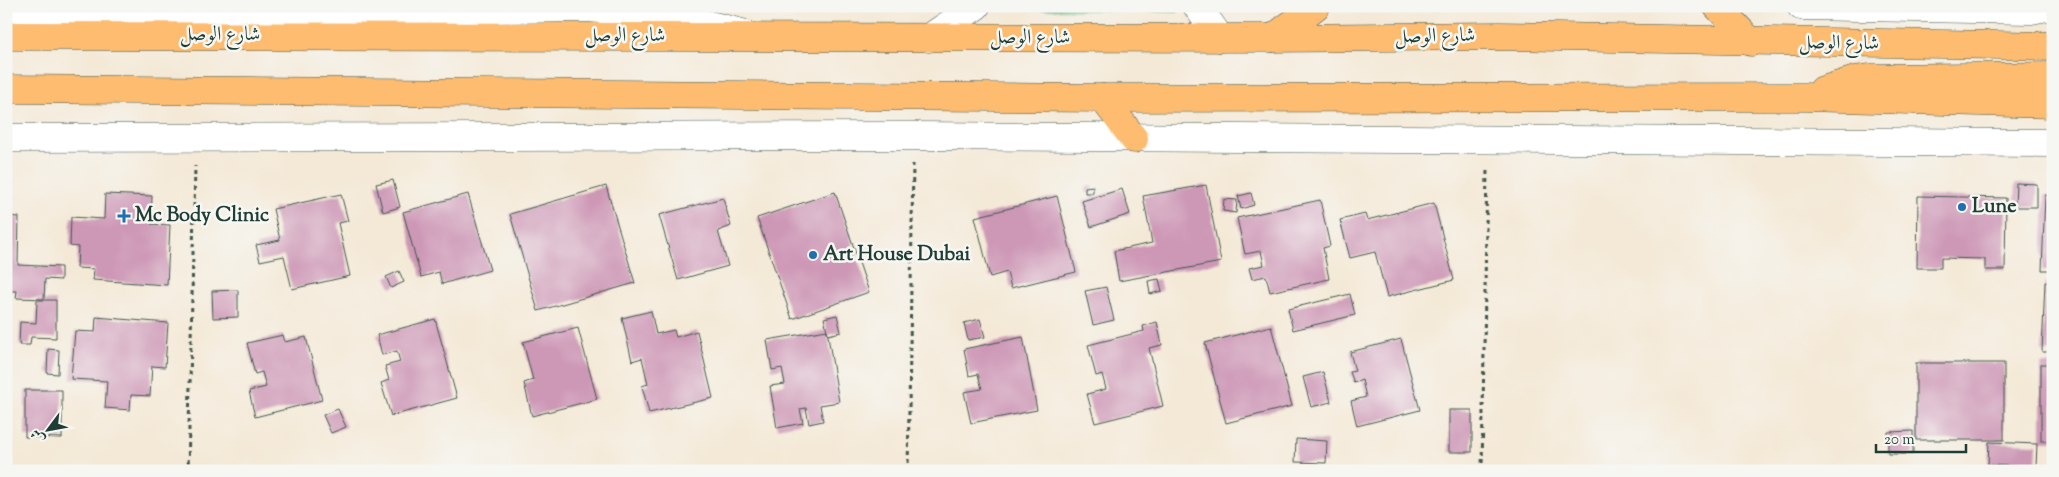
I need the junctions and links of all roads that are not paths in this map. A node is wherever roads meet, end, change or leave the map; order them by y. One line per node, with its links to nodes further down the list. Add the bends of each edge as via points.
1 (976, 6): 13 (street)
2 (1197, 6): 14 (street)
3 (1316, 6): 15 (main road)
4 (1717, 6): 16 (main road)
5 (1801, 6): 6 (street, via 2031,10)
6 (2052, 6)
7 (589, 7): 8 (street); 10 (street)
8 (206, 9): 9 (street)
9 (6, 10)
10 (663, 10): 12 (street)
11 (6, 36): 12 (main road, شارع الوصل)
12 (756, 36): 13 (main road, شارع الوصل)
13 (929, 38): 14 (main road, شارع الوصل)
14 (1220, 38): 15 (main road, شارع الوصل)
15 (1273, 38): 16 (main road, شارع الوصل, via 1499,36)
16 (1751, 42): 17 (main road, شارع الوصل)
17 (2051, 45)
18 (2053, 76): 20 (main road, via 1871,78 1839,84)
19 (6, 89): 21 (main road)
20 (1805, 97): 21 (main road); 22 (main road)
21 (1103, 98): 24 (main road)
22 (2053, 104)
23 (6, 138): 24 (street, via 913,136)
24 (1134, 139): 25 (street)
25 (2053, 143)

